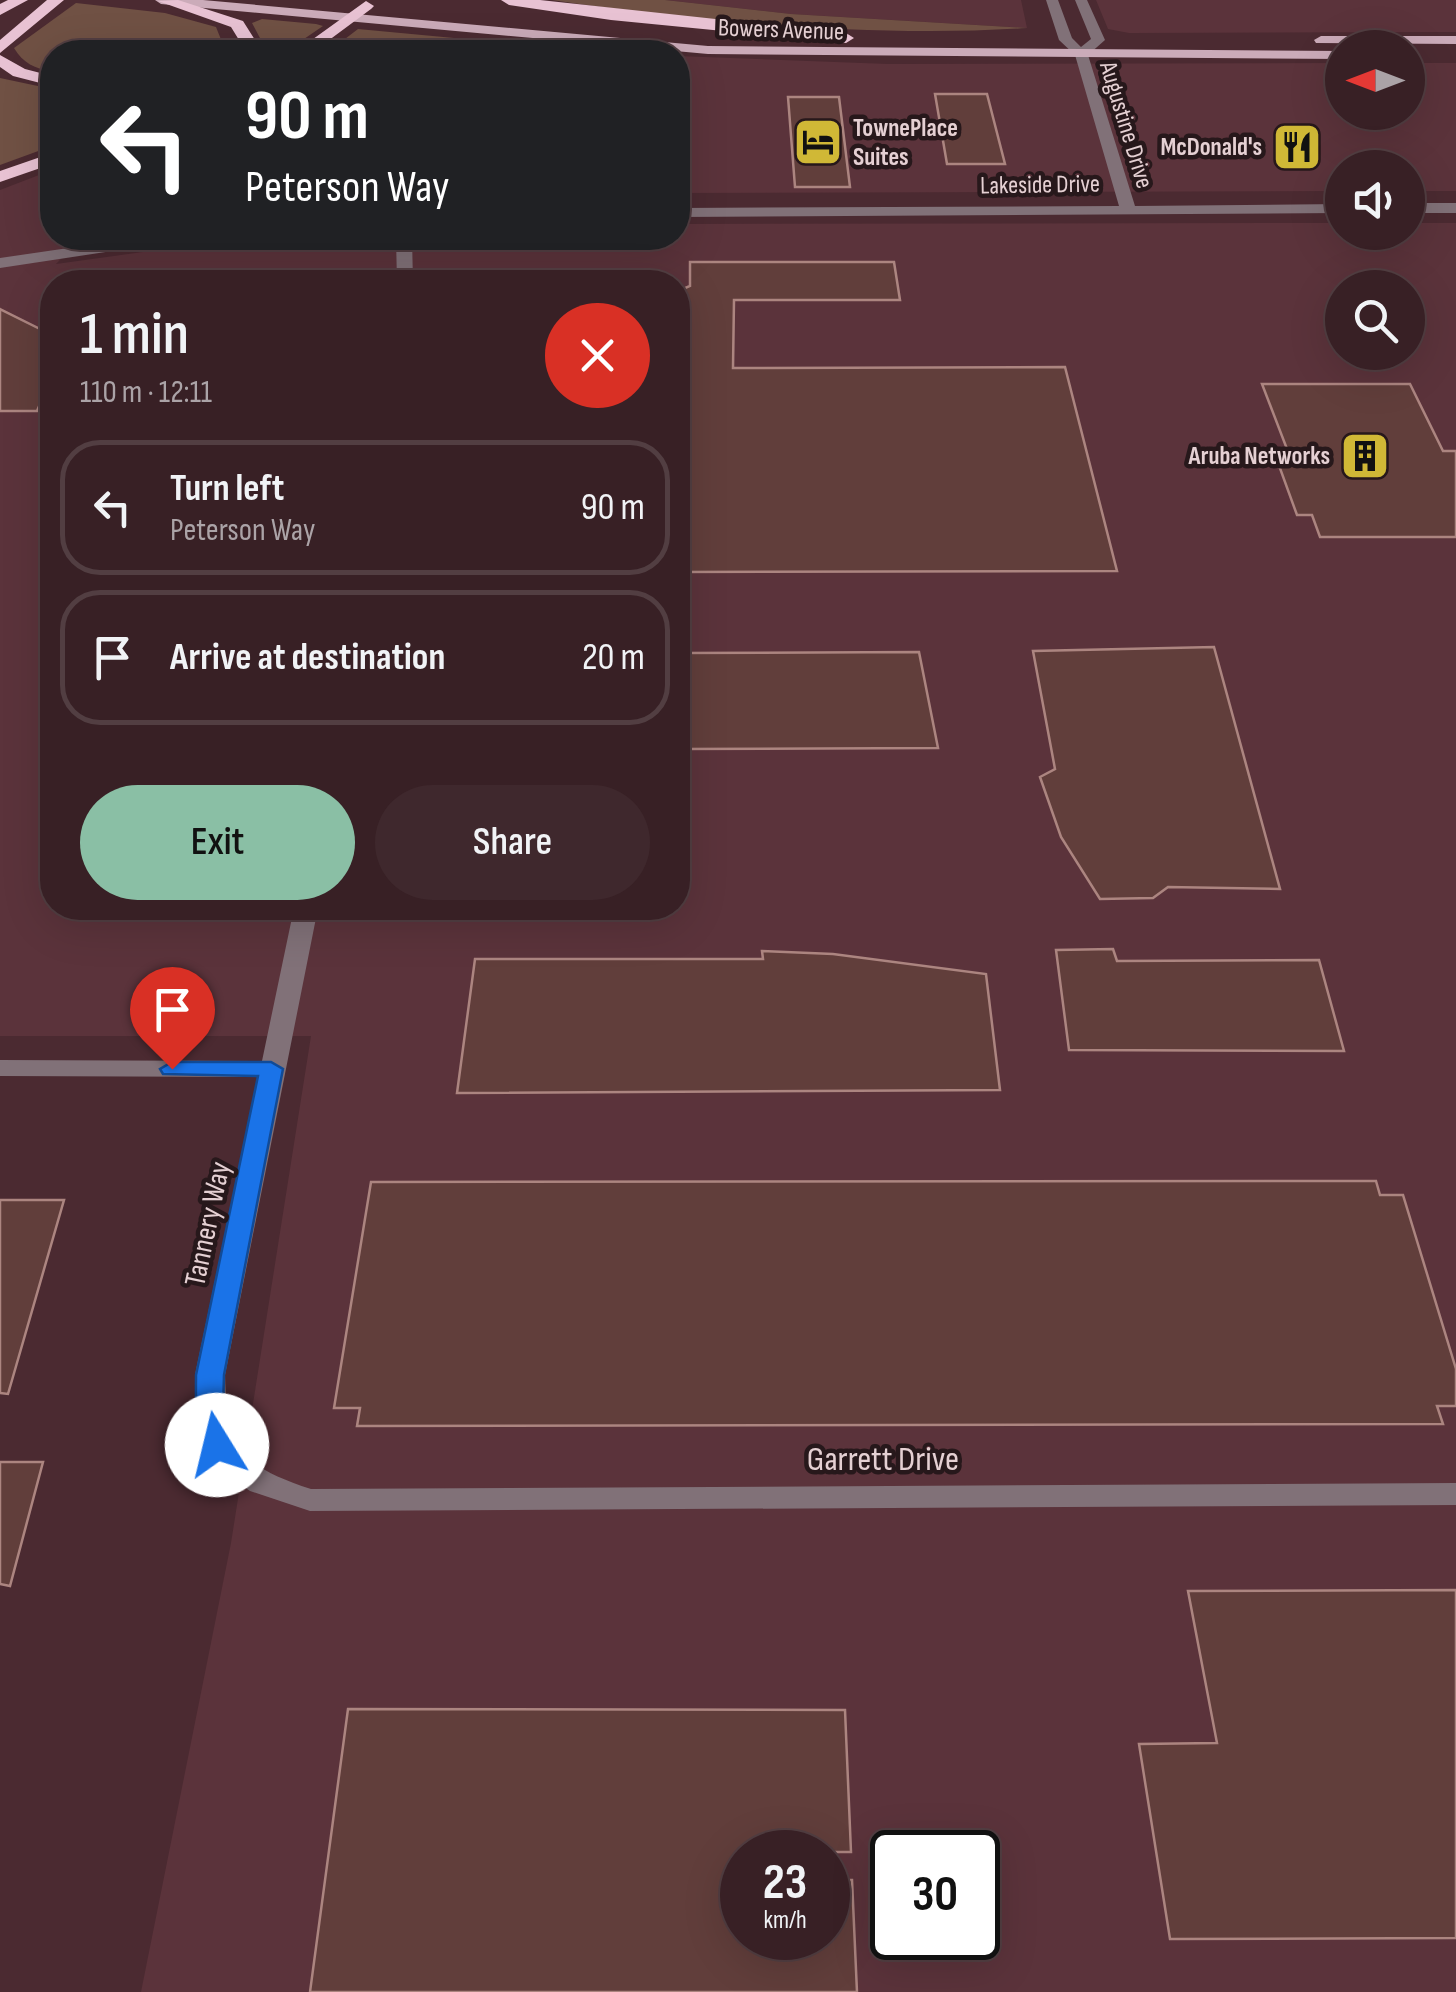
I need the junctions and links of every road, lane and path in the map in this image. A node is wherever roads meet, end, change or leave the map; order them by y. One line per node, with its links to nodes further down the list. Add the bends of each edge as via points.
1 (20, 0): 8 (highway)
2 (56, 0): 17 (highway)
3 (163, 0): 9 (main road, Bowers Avenue); 11 (highway, via 237,24)
4 (303, 0): 9 (main road, Bowers Avenue)
5 (510, 0): 10 (highway)
6 (1052, 0): 14 (street, Augustine Drive)
7 (1080, 0): 15 (street, Augustine Drive)
8 (0, 10)
9 (360, 12): 10 (main road, Bowers Avenue); 12 (highway); 13 (main road, Bowers Avenue)
10 (846, 38): 14 (main road, Bowers Avenue)
11 (247, 40)
12 (320, 40)
13 (600, 40)
14 (1066, 40): 15 (main road, Bowers Avenue); 19 (street, Augustine Drive)
15 (1098, 40): 16 (main road, Bowers Avenue); 19 (street, Augustine Drive)
16 (1456, 40)
17 (0, 48)
18 (690, 49): 19 (main road, Bowers Avenue)
19 (1081, 54): 20 (main road, Bowers Avenue); 30 (street, Augustine Drive)
20 (1325, 55)
21 (1425, 55): 22 (main road)
22 (1456, 56)
23 (0, 60): 24 (highway)
24 (40, 78)
25 (40, 162): 26 (highway)
26 (0, 177)
27 (1325, 208): 30 (street, Lakeside Drive)
28 (1425, 208): 29 (street)
29 (1456, 208)
30 (1128, 209): 31 (street, Lakeside Drive)
31 (690, 213)
32 (83, 250): 33 (street)
33 (0, 262)
34 (303, 920): 36 (street, Tannery Way)
35 (0, 1068): 36 (street)
36 (271, 1069): 38 (street, Tannery Way, via 210,1375 210,1412 217,1445 236,1470)
37 (1456, 1494): 38 (street, Garrett Drive)
38 (310, 1500)

